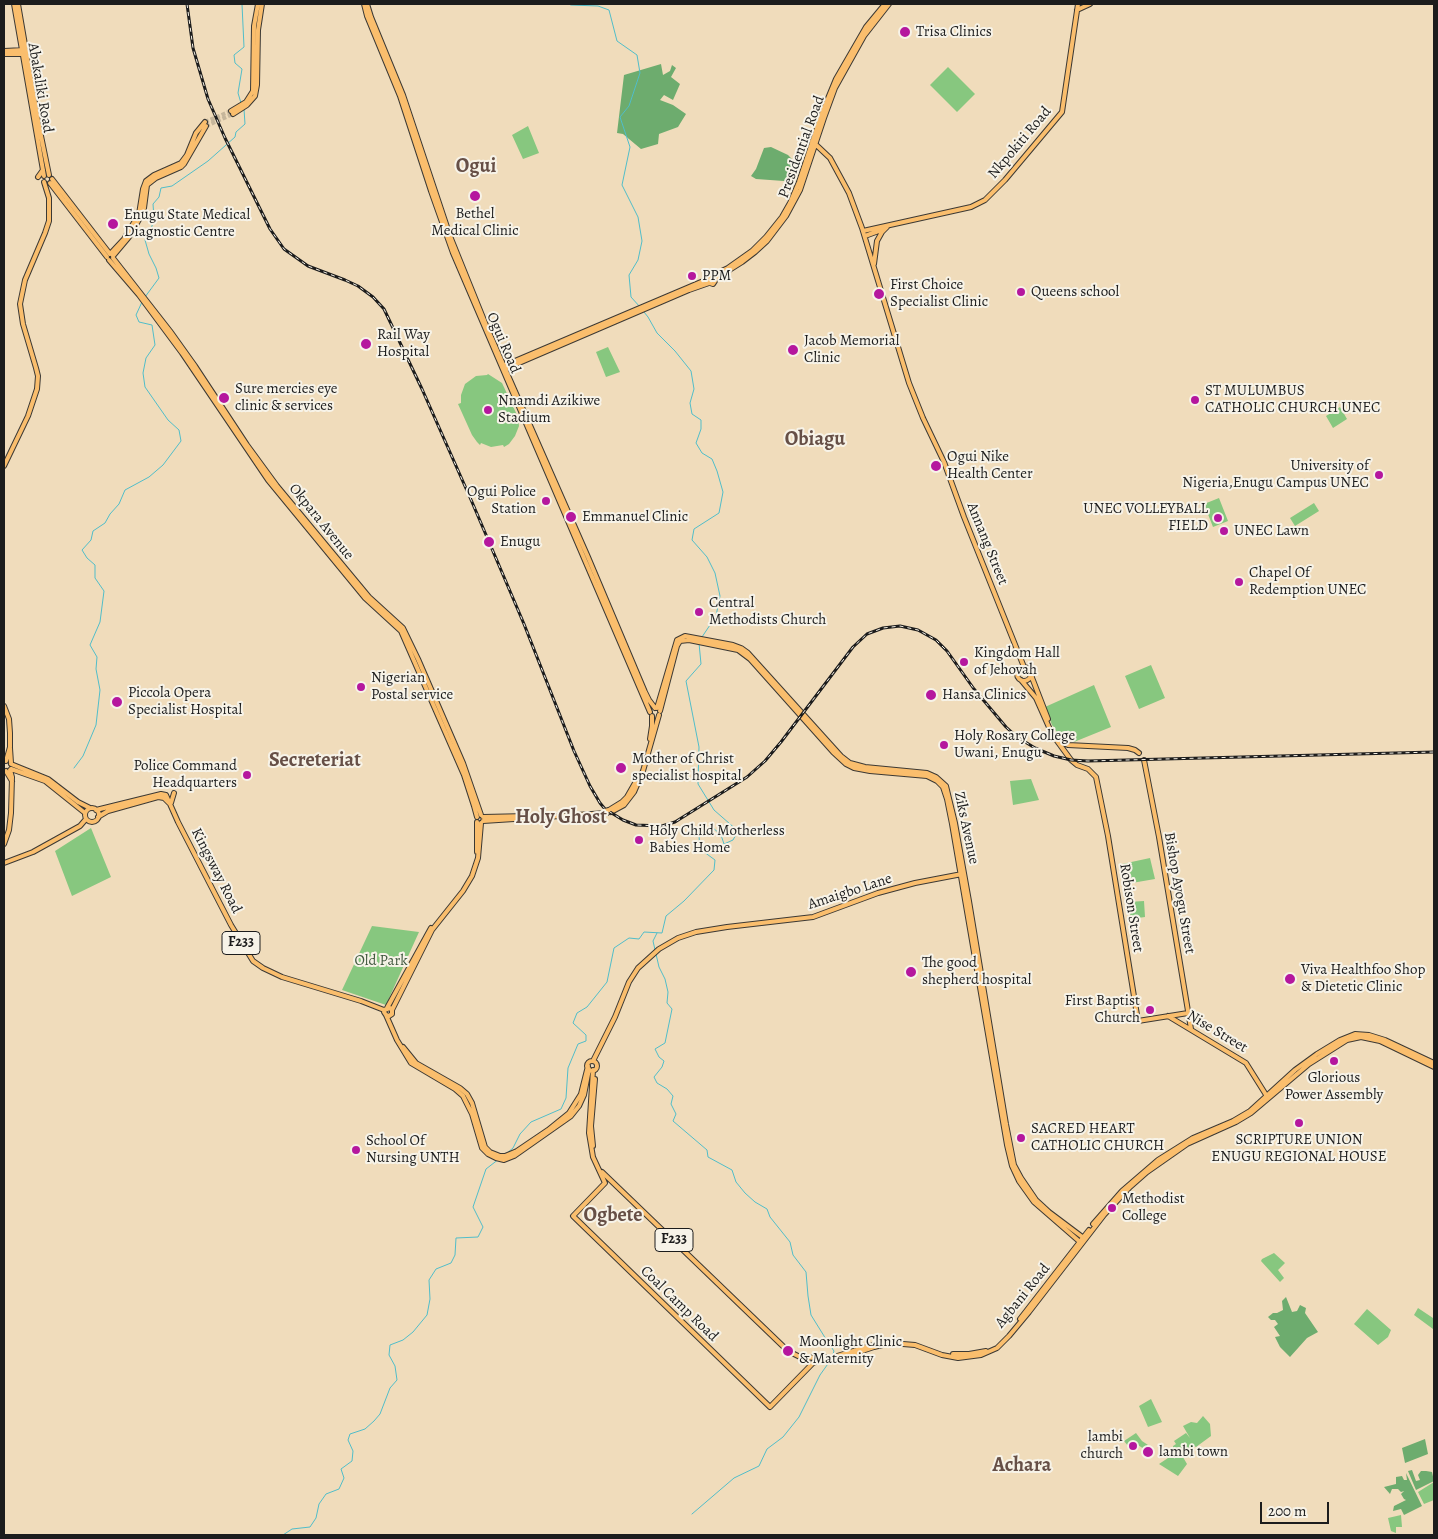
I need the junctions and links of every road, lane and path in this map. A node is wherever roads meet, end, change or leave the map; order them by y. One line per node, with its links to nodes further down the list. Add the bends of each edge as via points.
1 (16, 4): 11 (main road, Abakaliki Road)
2 (260, 4): 12 (main road, via 254,34 254,86 243,107)
3 (364, 4): 30 (main road, Ogui Road, via 401,100 449,243)
4 (367, 4): 30 (main road, Ogui Road, via 403,95 446,227)
5 (885, 4): 15 (main road, Presidential Road, via 842,66 827,99)
6 (889, 4): 15 (main road, Presidential Road, via 868,30 843,73)
7 (1078, 4): 9 (main road, Nkpokiti Road)
8 (1090, 4): 9 (main road)
9 (1077, 10): 22 (main road, Nkpokiti Road, via 1063,107 1058,118 985,200 971,207)
10 (4, 52): 11 (main road)
11 (24, 52): 14 (main road, Abakaliki Road)
12 (232, 112)
13 (206, 124): 27 (main road, via 184,164 147,185 141,216)
14 (37, 126): 16 (main road, Abakaliki Road); 18 (main road, Abakaliki Road)
15 (814, 142): 25 (main road, Annang Street, via 827,153 842,178); 29 (main road, Presidential Road, via 793,205 767,241 748,258 714,278 714,283 709,281 692,287)
16 (43, 170): 17 (main road); 18 (main road, Abakaliki Road)
17 (38, 177)
18 (48, 180): 19 (main road, Okpara Avenue); 20 (main road); 21 (main road, Okpara Avenue)
19 (59, 193): 20 (main road, via 53,193); 21 (main road, Okpara Avenue)
20 (49, 198): 31 (main road, via 47,227 25,280 20,304 21,320 38,376 37,389)
21 (77, 214): 27 (main road, Okpara Avenue)
22 (895, 224): 23 (main road); 24 (main road)
23 (887, 227): 24 (main road); 26 (main road)
24 (876, 230): 25 (main road); 26 (main road)
25 (864, 233): 28 (main road, Annang Street)
26 (878, 237): 28 (main road)
27 (110, 257): 53 (main road, Okpara Avenue, via 316,534 369,597 403,628)
28 (874, 269): 33 (main road, Annang Street, via 909,383 944,462)
29 (511, 365): 30 (main road, Presidential Road); 30 (main road, via 506,363)
30 (504, 368): 37 (main road, Ogui Road, via 649,700); 38 (main road, Ogui Road)
31 (4, 466)
32 (708, 643): 37 (main road, Ziks Avenue, via 682,636 676,641); 57 (main road, Ziks Avenue, via 744,653 833,752 851,766 927,776 939,783 947,799); 66 (main road, Ziks Avenue, via 733,645 744,650 850,763 927,773 946,786 968,893 1014,1165 1036,1200)
33 (1024, 667): 34 (main road); 35 (main road, via 1018,672)
34 (1031, 675): 35 (main road, via 1027,680); 39 (main road, via 1052,730)
35 (1021, 680): 39 (main road, via 1036,698 1052,734)
36 (4, 706): 40 (main road, via 9,719)
37 (658, 711): 38 (main road); 38 (main road, via 656,718); 50 (main road, Ziks Avenue, via 643,771 634,792 624,805)
38 (651, 714): 50 (main road, via 652,732 634,786 622,802)
39 (1061, 744): 41 (main road, via 1128,748); 60 (main road, Robison Street, via 1074,763 1095,775 1138,1021)
40 (10, 748): 42 (main road); 44 (main road); 45 (main road)
41 (1139, 753)
42 (4, 754)
43 (1144, 760): 59 (main road, Bishop Ayogu Street)
44 (4, 761): 45 (main road)
45 (9, 768): 48 (main road, via 48,779); 51 (main road, via 45,781); 55 (main road, via 11,818)
46 (174, 793): 47 (main road)
47 (170, 804): 49 (main road, via 163,793); 52 (main road, via 158,797); 58 (main road, Kingsway Road / F233, via 230,925 253,961 282,976)
48 (90, 808): 49 (main road); 51 (main road)
49 (96, 810): 52 (main road)
50 (608, 811): 53 (main road)
51 (85, 813): 54 (main road)
52 (98, 816): 54 (main road, via 95,820)
53 (481, 819): 58 (main road, Okpara Avenue, via 478,858 469,879 432,930)
54 (88, 820): 56 (main road, via 24,857)
55 (4, 844)
56 (4, 863)
57 (962, 874): 62 (main road, Amaigbo Lane, via 878,893 813,917 727,926 685,935 670,942 638,968); 66 (main road, Ziks Avenue, via 1012,1166 1034,1202)
58 (388, 1012): 64 (main road, via 397,1040 411,1062 464,1097 482,1147 488,1154 501,1158 517,1151 570,1113 581,1094 585,1073)
59 (1188, 1013): 60 (main road); 61 (main road, Bishop Ayogu Street)
60 (1168, 1016): 61 (main road, Nise Street)
61 (1191, 1029): 65 (main road, Nise Street, via 1246,1063)
62 (593, 1061): 64 (main road, Amaigbo Lane, via 590,1062); 64 (main road, F233, via 597,1064)
63 (1434, 1065): 65 (main road, Agbani Road / F233, via 1385,1040 1355,1034 1317,1054 1286,1078)
64 (591, 1069): 67 (main road, Agbani Road / F233, via 592,1135 595,1156 605,1176 788,1351); 67 (main road, Coal Camp Road / F233, via 589,1133 593,1157 605,1183 573,1216 770,1407)
65 (1268, 1098): 66 (main road, Agbani Road / F233, via 1244,1115 1193,1138 1158,1160 1122,1191)
66 (1082, 1240): 67 (main road, Agbani Road / F233, via 1008,1334 994,1347 959,1355 908,1342 887,1341)
67 (812, 1361)

